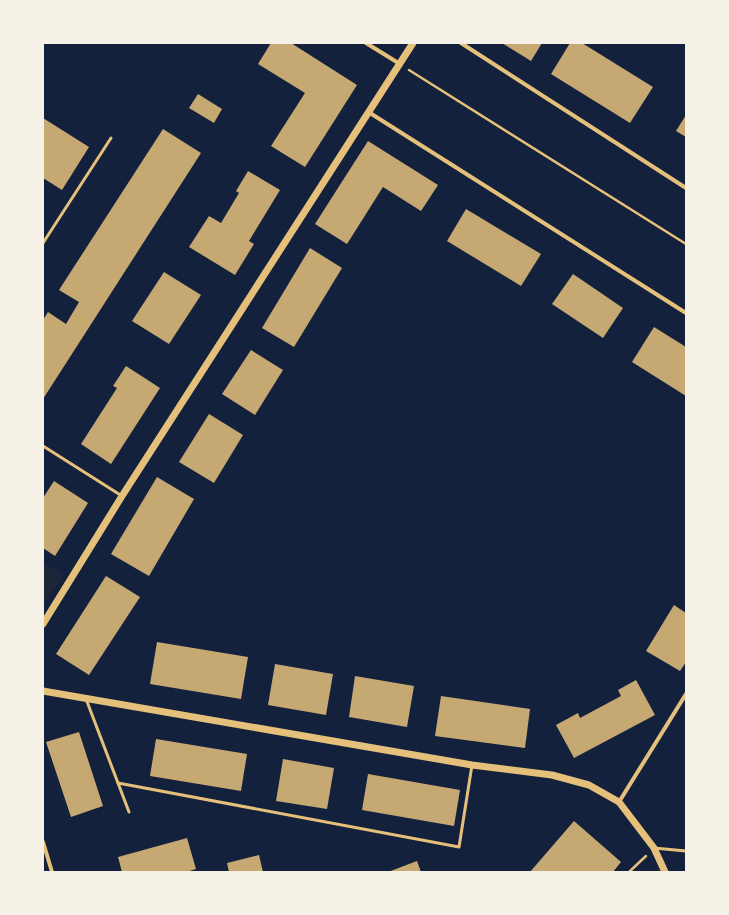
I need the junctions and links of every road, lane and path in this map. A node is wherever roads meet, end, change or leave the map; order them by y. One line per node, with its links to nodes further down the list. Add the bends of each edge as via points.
1 (366, 43): 4 (street)
2 (413, 43): 4 (street)
3 (461, 43): 7 (street)
4 (400, 64): 5 (street); 9 (path)
5 (370, 113): 10 (street); 12 (street)
6 (112, 138): 8 (lane)
7 (686, 188)
8 (43, 243)
9 (686, 244)
10 (686, 313)
11 (43, 446): 12 (lane)
12 (122, 496): 13 (street)
13 (43, 624)
14 (43, 690): 16 (street)
15 (686, 694): 19 (street)
16 (86, 699): 17 (street); 18 (lane)
17 (472, 765): 18 (lane, via 459,847); 19 (street, via 566,779 588,785)
18 (118, 783): 20 (lane)
19 (619, 802): 22 (street)
20 (129, 812)
21 (43, 842): 24 (street)
22 (654, 848): 23 (lane); 25 (path); 26 (street)
23 (686, 851)
24 (52, 872)
25 (629, 872)
26 (665, 872)

